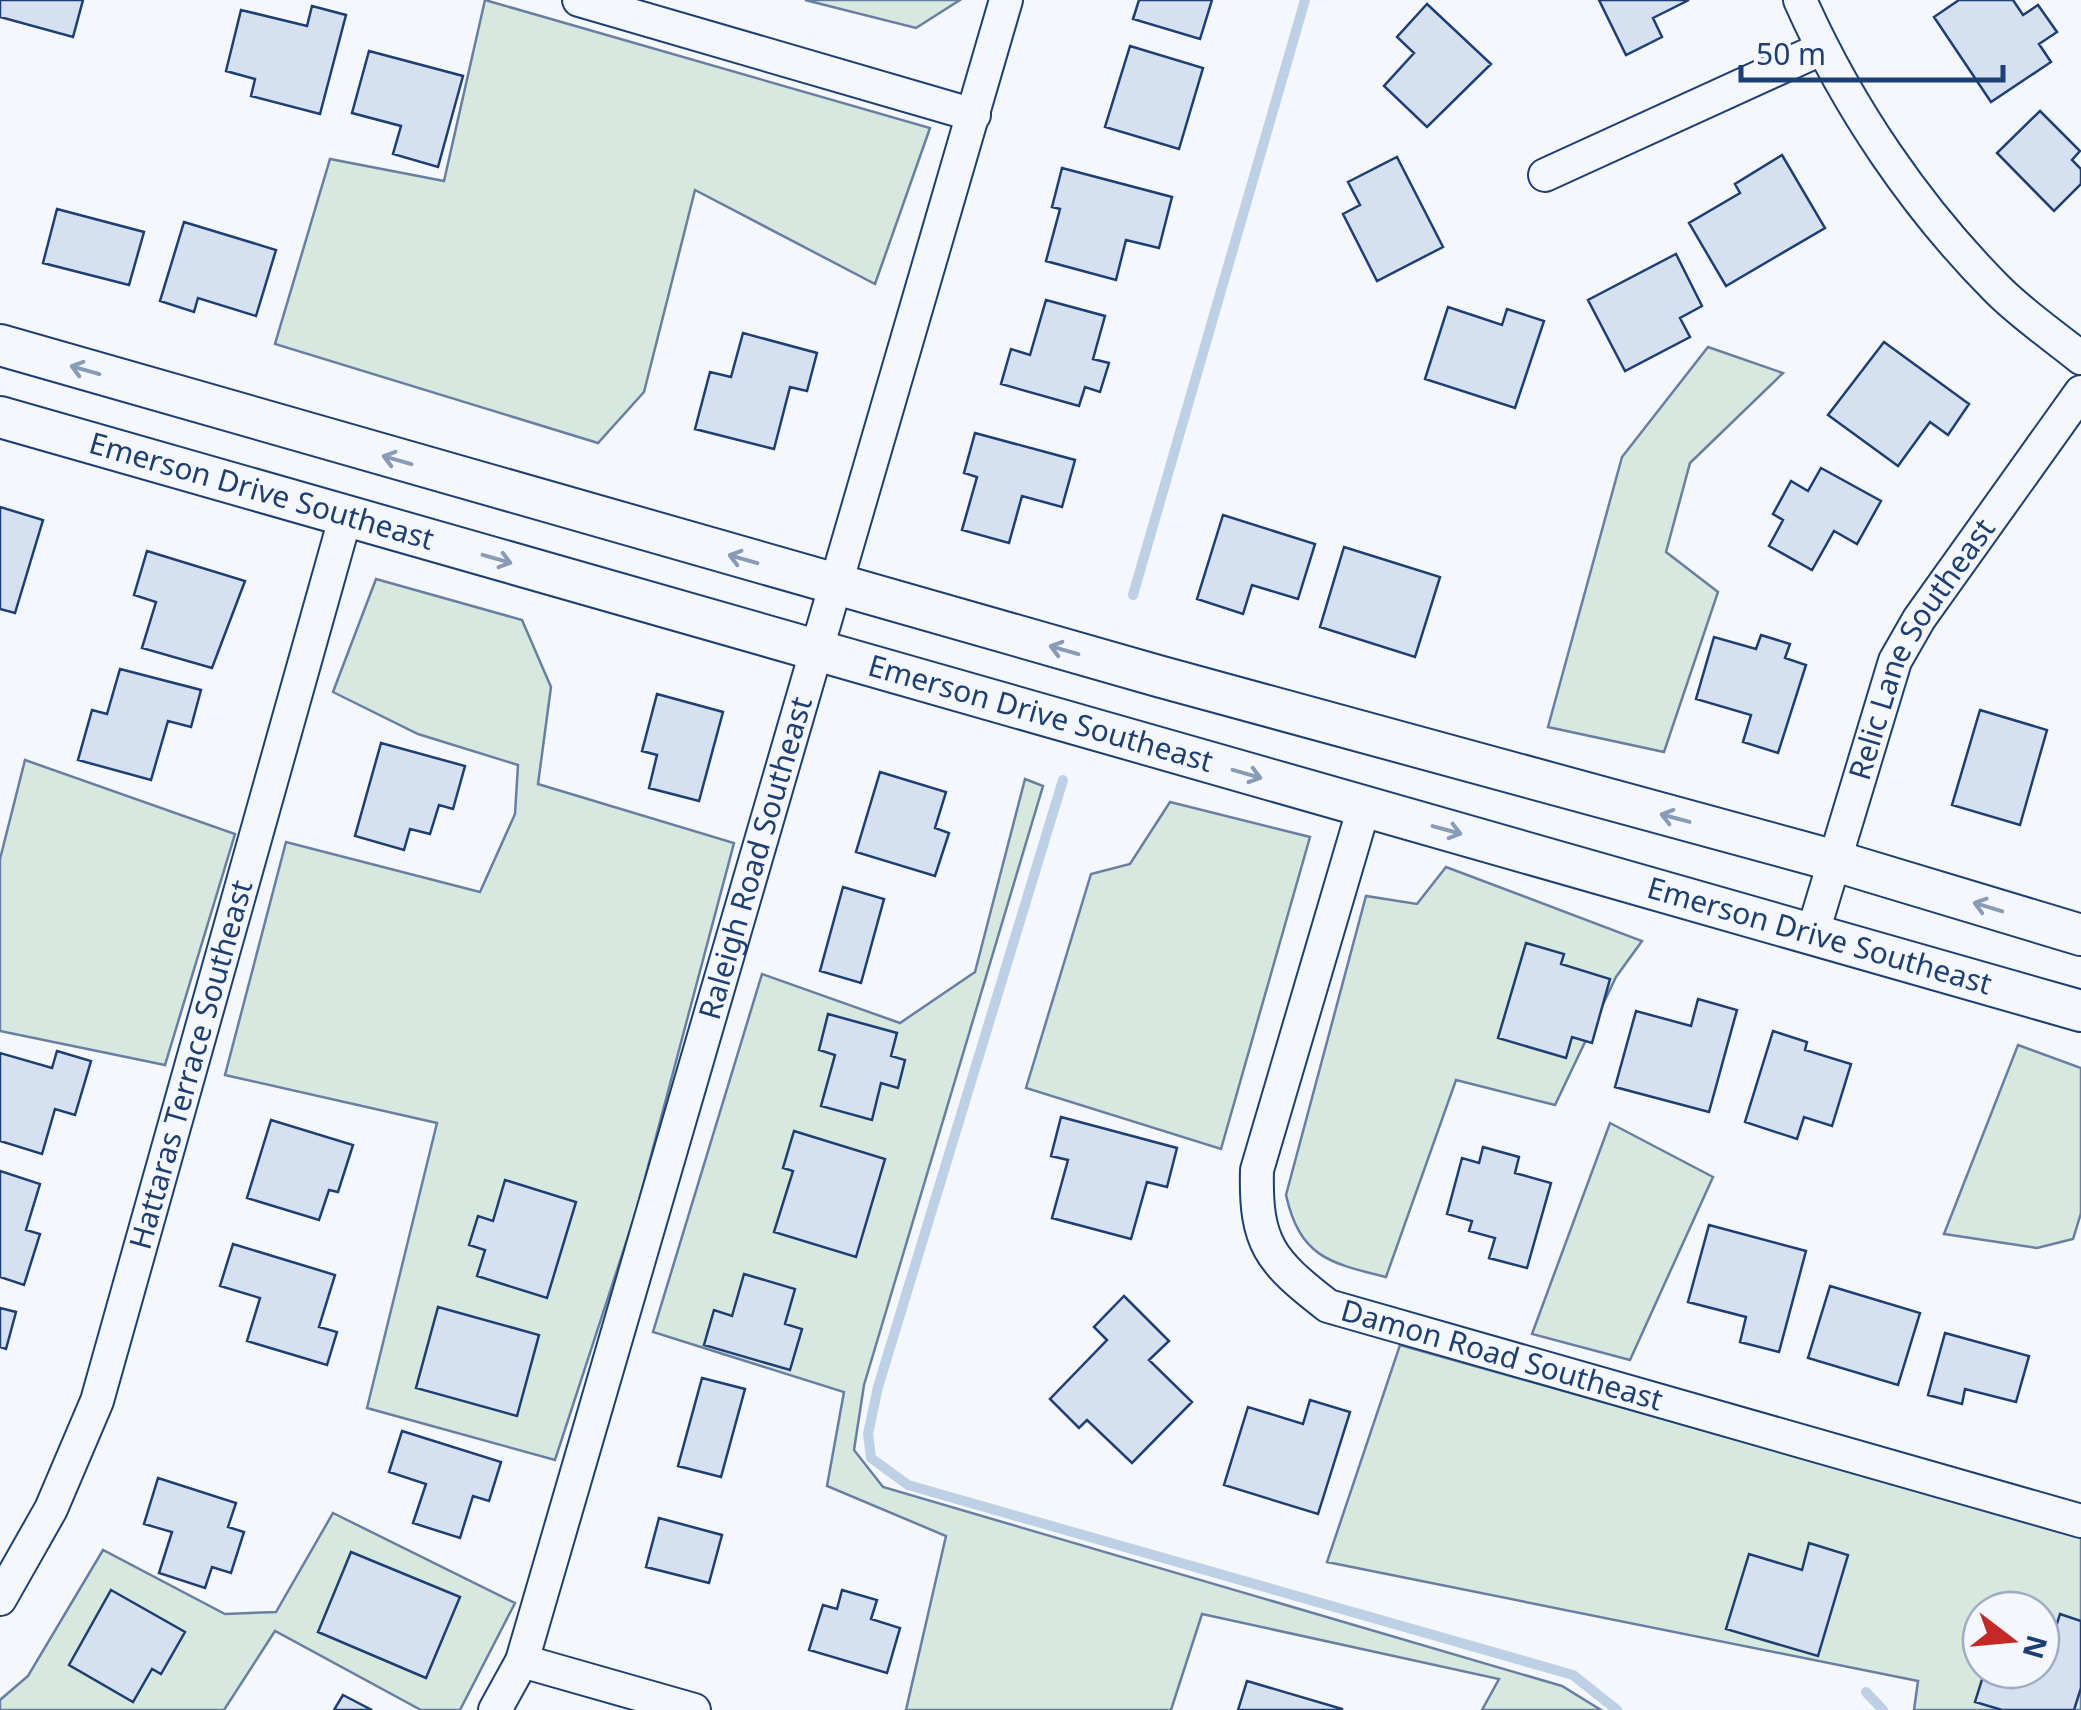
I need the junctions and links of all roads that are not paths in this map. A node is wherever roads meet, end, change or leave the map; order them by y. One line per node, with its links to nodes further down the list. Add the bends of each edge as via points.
1 (579, 0): 5 (street)
2 (1006, 0): 5 (street, Raleigh Road Southeast)
3 (1800, 0): 4 (street)
4 (1821, 49): 6 (street); 8 (street, via 1926,212 2000,293)
5 (974, 115): 12 (street, Raleigh Road Southeast)
6 (1545, 175)
7 (0, 345): 12 (street, one-way to 7)
8 (2081, 358)
9 (2081, 392): 15 (street, Relic Lane Southeast, via 1895,661)
10 (0, 417): 11 (street, Emerson Drive Southeast)
11 (346, 515): 13 (street, Emerson Drive Southeast, one-way to 13); 20 (street, Hattaras Terrace Southeast, via 97,1401 51,1509)
12 (837, 586): 13 (street, Raleigh Road Southeast); 15 (street, one-way to 12)
13 (818, 652): 14 (street, Emerson Drive Southeast, one-way to 14); 21 (street, Raleigh Road Southeast)
14 (1364, 807): 16 (street, Emerson Drive Southeast, one-way to 16); 19 (street, Damon Road Southeast, via 1257,1170 1256,1218 1282,1271 1328,1306)
15 (1832, 860): 16 (street, Relic Lane Southeast); 17 (street, one-way to 15)
16 (1813, 932): 18 (street, Emerson Drive Southeast)
17 (2081, 935)
18 (2081, 1011)
19 (2081, 1521)
20 (0, 1598)
21 (522, 1662): 22 (street, Raleigh Road Southeast); 23 (street)
22 (495, 1710)
23 (694, 1710)

